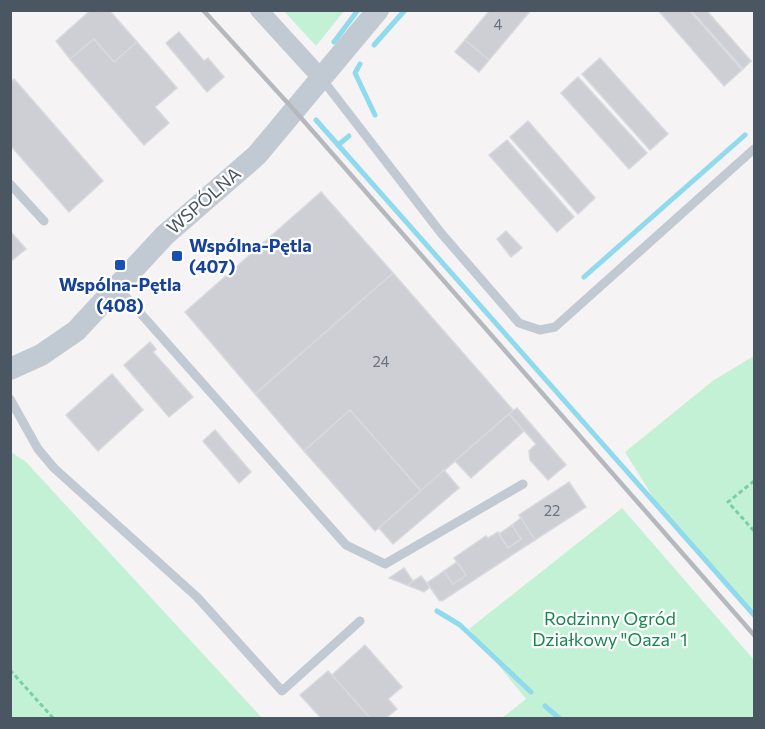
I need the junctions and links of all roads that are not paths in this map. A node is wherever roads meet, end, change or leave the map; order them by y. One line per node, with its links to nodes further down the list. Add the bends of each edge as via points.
1 (259, 10): 3 (street)
2 (378, 10): 3 (street, WSPÓLNA)
3 (321, 79): 4 (lane, via 441,233 519,323 540,330 555,327); 7 (street, WSPÓLNA, via 256,155 182,219)
4 (754, 149)
5 (10, 184): 6 (lane)
6 (44, 221)
7 (117, 288): 8 (street, WSPÓLNA, via 76,331 41,355); 10 (lane, via 346,545 385,564)
8 (10, 369)
9 (10, 399): 11 (lane, via 38,449 54,468 197,597 282,691)
10 (523, 484)
11 (360, 621)

